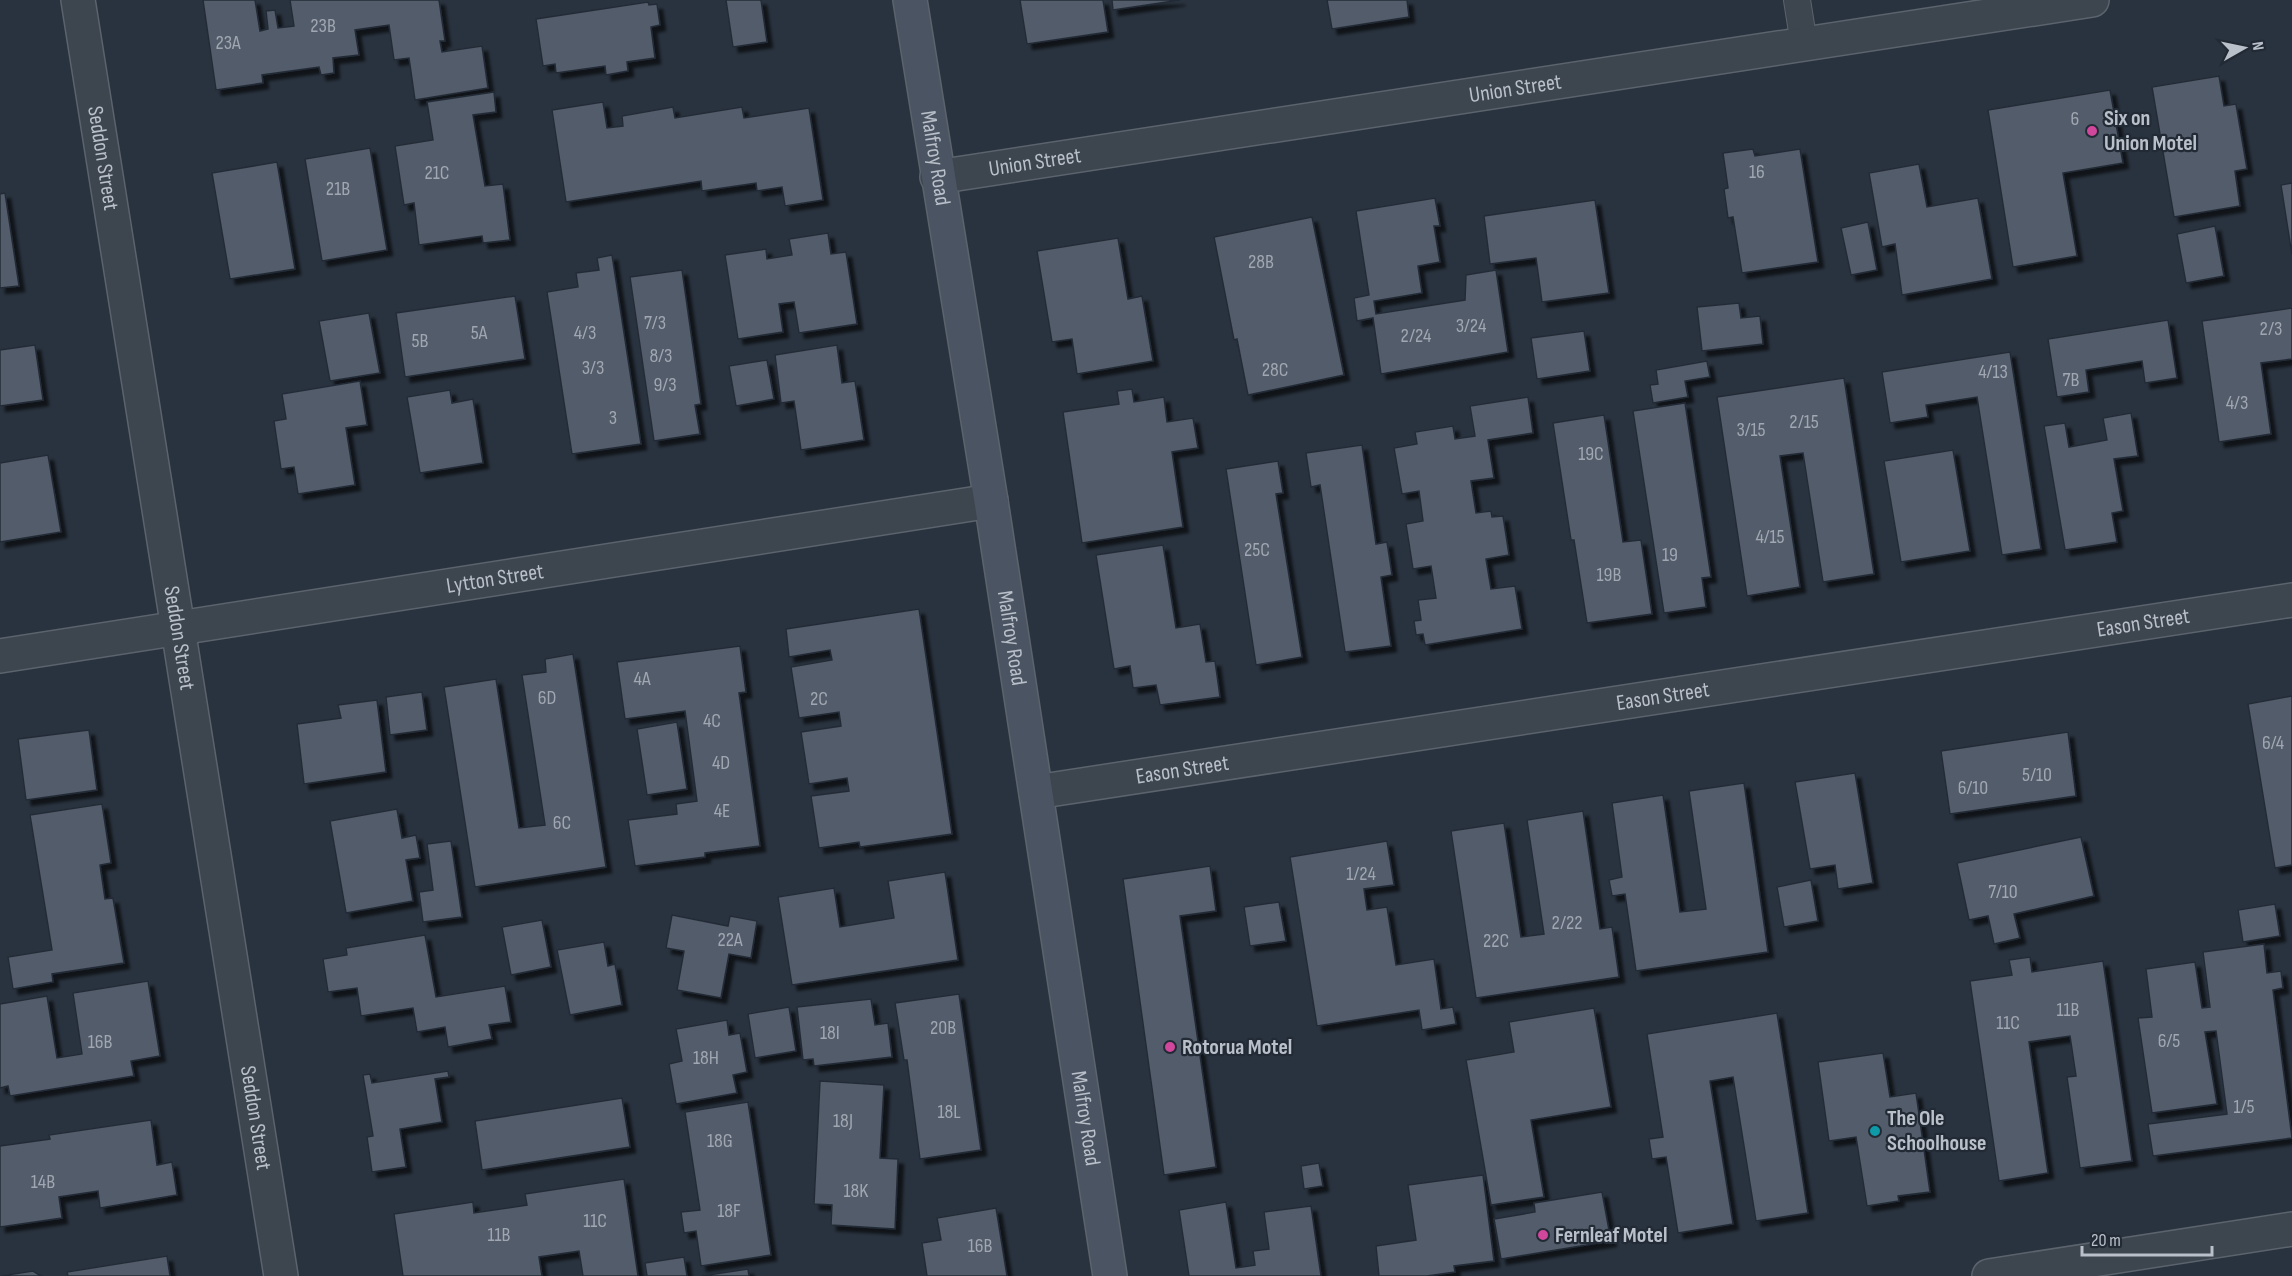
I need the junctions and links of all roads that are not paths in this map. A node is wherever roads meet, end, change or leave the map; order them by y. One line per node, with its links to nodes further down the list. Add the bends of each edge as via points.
1 (78, 0): 9 (street, Seddon Street)
2 (910, 0): 6 (main road, Malfroy Road)
3 (1797, 0): 5 (lane)
4 (2092, 0): 5 (street, Union Street)
5 (1803, 44): 6 (street, Union Street)
6 (938, 177): 7 (main road, Malfroy Road)
7 (991, 501): 9 (street, Lytton Street); 11 (main road, Malfroy Road)
8 (2292, 600): 11 (street, Eason Street)
9 (177, 628): 10 (street, Lytton Street); 13 (street, Seddon Street)
10 (0, 656)
11 (1036, 792): 14 (main road, Malfroy Road)
12 (2292, 1229): 15 (street)
13 (281, 1276)
14 (1110, 1276)
15 (1989, 1276)

